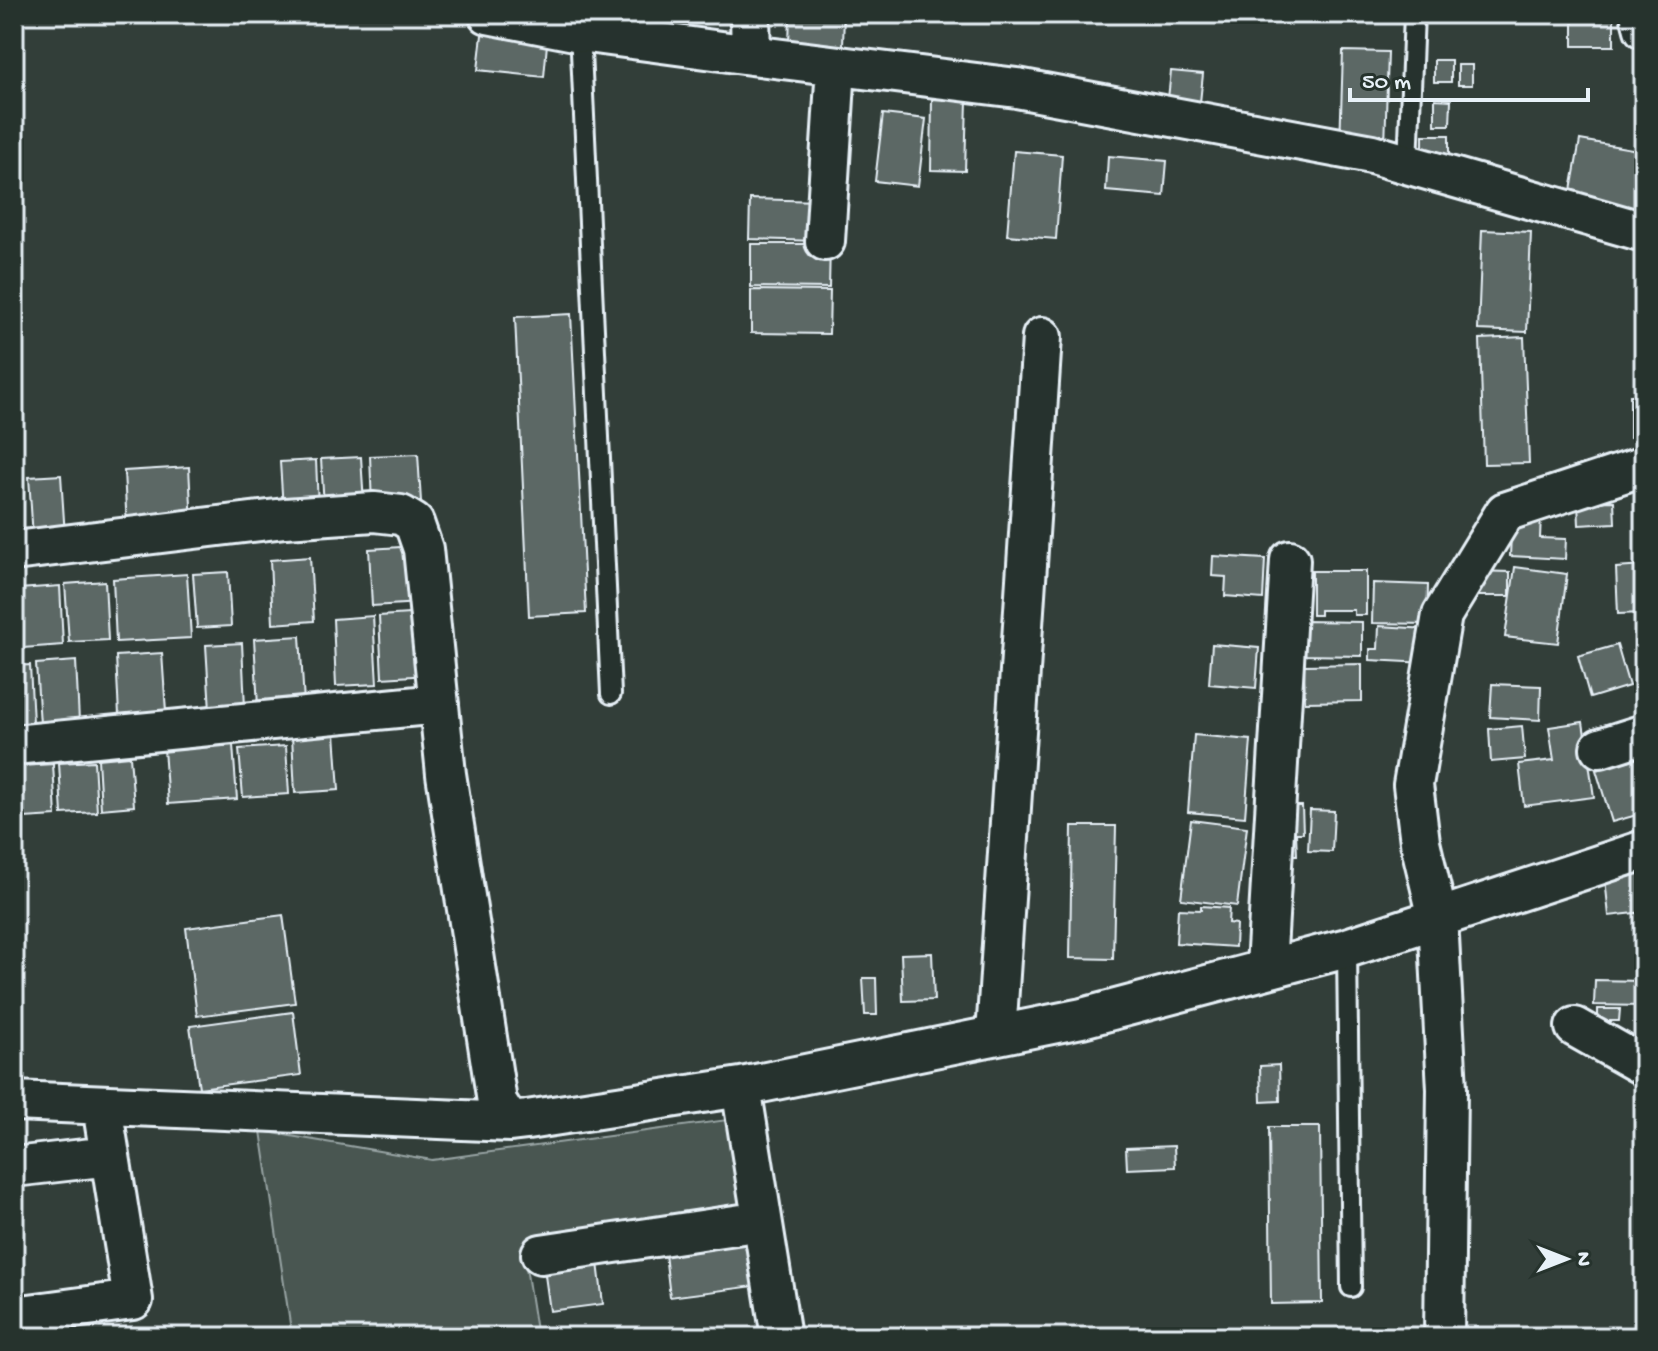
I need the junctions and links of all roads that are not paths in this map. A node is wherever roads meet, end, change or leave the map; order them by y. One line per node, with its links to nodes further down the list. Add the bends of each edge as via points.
1 (488, 14): 5 (street)
2 (750, 14): 7 (street)
3 (1414, 14): 9 (lane)
4 (1640, 14): 6 (street)
5 (580, 23): 7 (street); 16 (lane)
6 (1644, 29)
7 (751, 55): 8 (street)
8 (836, 66): 9 (street, via 1017,88); 11 (street)
9 (1408, 164): 10 (street)
10 (1644, 232)
11 (825, 241)
12 (1042, 337): 26 (street)
13 (1644, 466): 22 (street, via 1505,512 1442,615 1413,785)
14 (14, 551): 17 (street, via 285,518 401,515 414,523 423,549)
15 (1290, 560): 24 (street)
16 (611, 694)
17 (439, 704): 19 (street); 31 (street, via 497,1102)
18 (1644, 734): 20 (street)
19 (14, 745)
20 (1600, 748)
21 (1644, 850): 22 (street)
22 (1438, 918): 23 (street); 39 (street, via 1447,1089)
23 (1347, 948): 24 (street); 36 (lane)
24 (1266, 967): 26 (street, via 1082,1018)
25 (1575, 1027): 27 (street)
26 (996, 1035): 28 (street)
27 (1644, 1066)
28 (741, 1087): 31 (street); 34 (street)
29 (14, 1101): 30 (street)
30 (102, 1106): 31 (street); 32 (street)
31 (510, 1122)
32 (110, 1156): 33 (street); 37 (street, via 133,1300)
33 (14, 1167)
34 (762, 1221): 35 (street); 38 (street)
35 (541, 1254)
36 (1351, 1287)
37 (14, 1316)
38 (781, 1337)
39 (1444, 1337)

